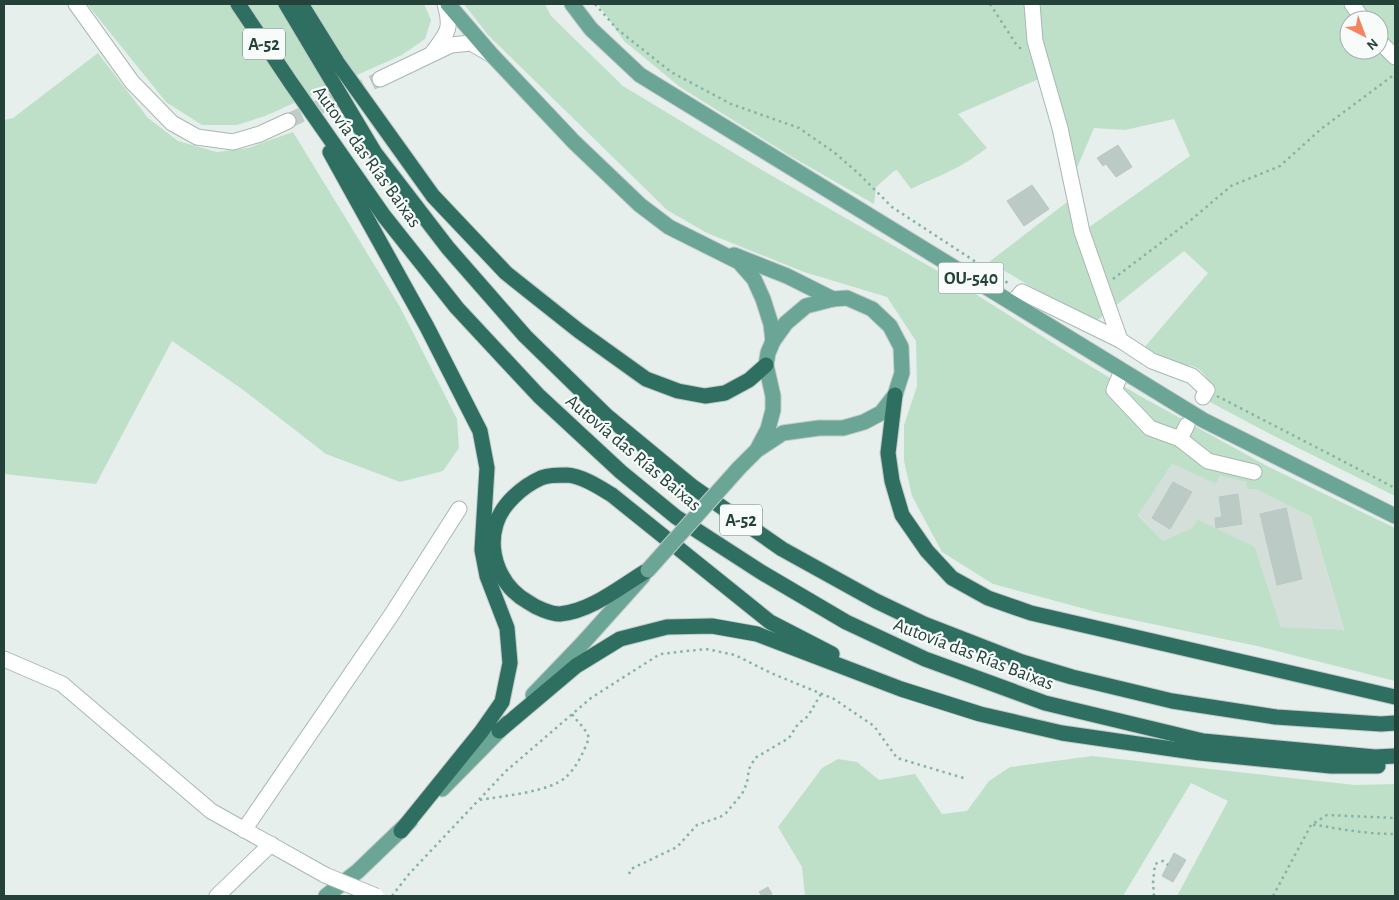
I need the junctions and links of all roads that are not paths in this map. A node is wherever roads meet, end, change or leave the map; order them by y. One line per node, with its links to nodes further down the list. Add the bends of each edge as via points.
1 (76, 4): 13 (street, via 132,82 172,123 197,137 233,142)
2 (238, 4): 12 (highway, Autovía das Rías Baixas / A-52)
3 (286, 4): 33 (highway, Autovía das Rías Baixas / A-52, via 375,153 448,248 525,336 606,416 693,487 782,549 924,624 1022,662 1072,677 1172,701 1276,717)
4 (301, 4): 19 (highway, via 337,62 433,196 506,273 579,331 646,379 678,391 705,396 725,393 749,380)
5 (447, 4): 8 (main road); 9 (street)
6 (572, 4): 15 (main road, OU-540, via 591,30 640,75)
7 (1032, 4): 17 (street, via 1035,41 1060,128 1082,232)
8 (467, 26): 9 (street, via 465,33); 10 (main road)
9 (449, 40): 10 (street, via 471,43); 11 (street, via 432,53)
10 (491, 54): 14 (main road, via 574,142 640,205 669,228)
11 (380, 79)
12 (291, 83): 35 (highway, Autovía das Rías Baixas / A-52, via 384,216 457,308 539,396 621,472 676,517 761,572 846,622 925,659 1045,703 1203,741 1375,757); 38 (highway, via 427,327 480,431 486,468 482,550 487,576 507,628 510,663 502,702)
13 (288, 121)
14 (711, 248): 16 (main road, via 740,256); 18 (main road, via 739,262 754,279 771,324)
15 (1017, 298): 17 (street); 20 (main road, OU-540)
16 (833, 299): 18 (main road, via 806,306 786,323); 22 (main road, via 847,298 872,309 890,326 901,348 902,373)
17 (1120, 340): 21 (street, via 1152,361 1192,376)
18 (773, 341): 19 (main road)
19 (766, 365): 25 (main road, via 773,410)
20 (1122, 371): 24 (street, via 1114,390 1150,428); 28 (main road, OU-540, via 1203,420)
21 (1205, 394)
22 (895, 395): 25 (main road, via 881,413 864,422 843,428 783,433); 32 (highway, via 888,453 902,514 927,551 952,578 988,598 1031,613)
23 (1188, 425): 24 (street)
24 (1180, 439): 26 (street, via 1208,461)
25 (757, 450): 29 (main road, bridge)
26 (1254, 472)
27 (458, 509): 37 (street, via 392,614)
28 (1395, 516)
29 (648, 570): 31 (highway, via 588,606 558,614 534,606 516,595 504,581 496,562 496,523 520,491 542,477 568,475 591,483 612,495 770,622); 34 (main road)
30 (4, 659): 37 (street, via 62,684 211,811)
31 (900, 689): 34 (highway, via 757,634 712,626 667,627 620,639 576,666); 36 (highway, via 980,714 1062,733 1200,753 1331,766)
32 (1395, 696)
33 (1395, 723)
34 (499, 731): 38 (main road)
35 (1395, 756)
36 (1395, 766)
37 (244, 830): 39 (street)
38 (401, 831): 41 (main road)
39 (271, 844): 40 (street); 42 (street, bridge, via 325,875)
40 (218, 896)
41 (326, 896)
42 (376, 896)

